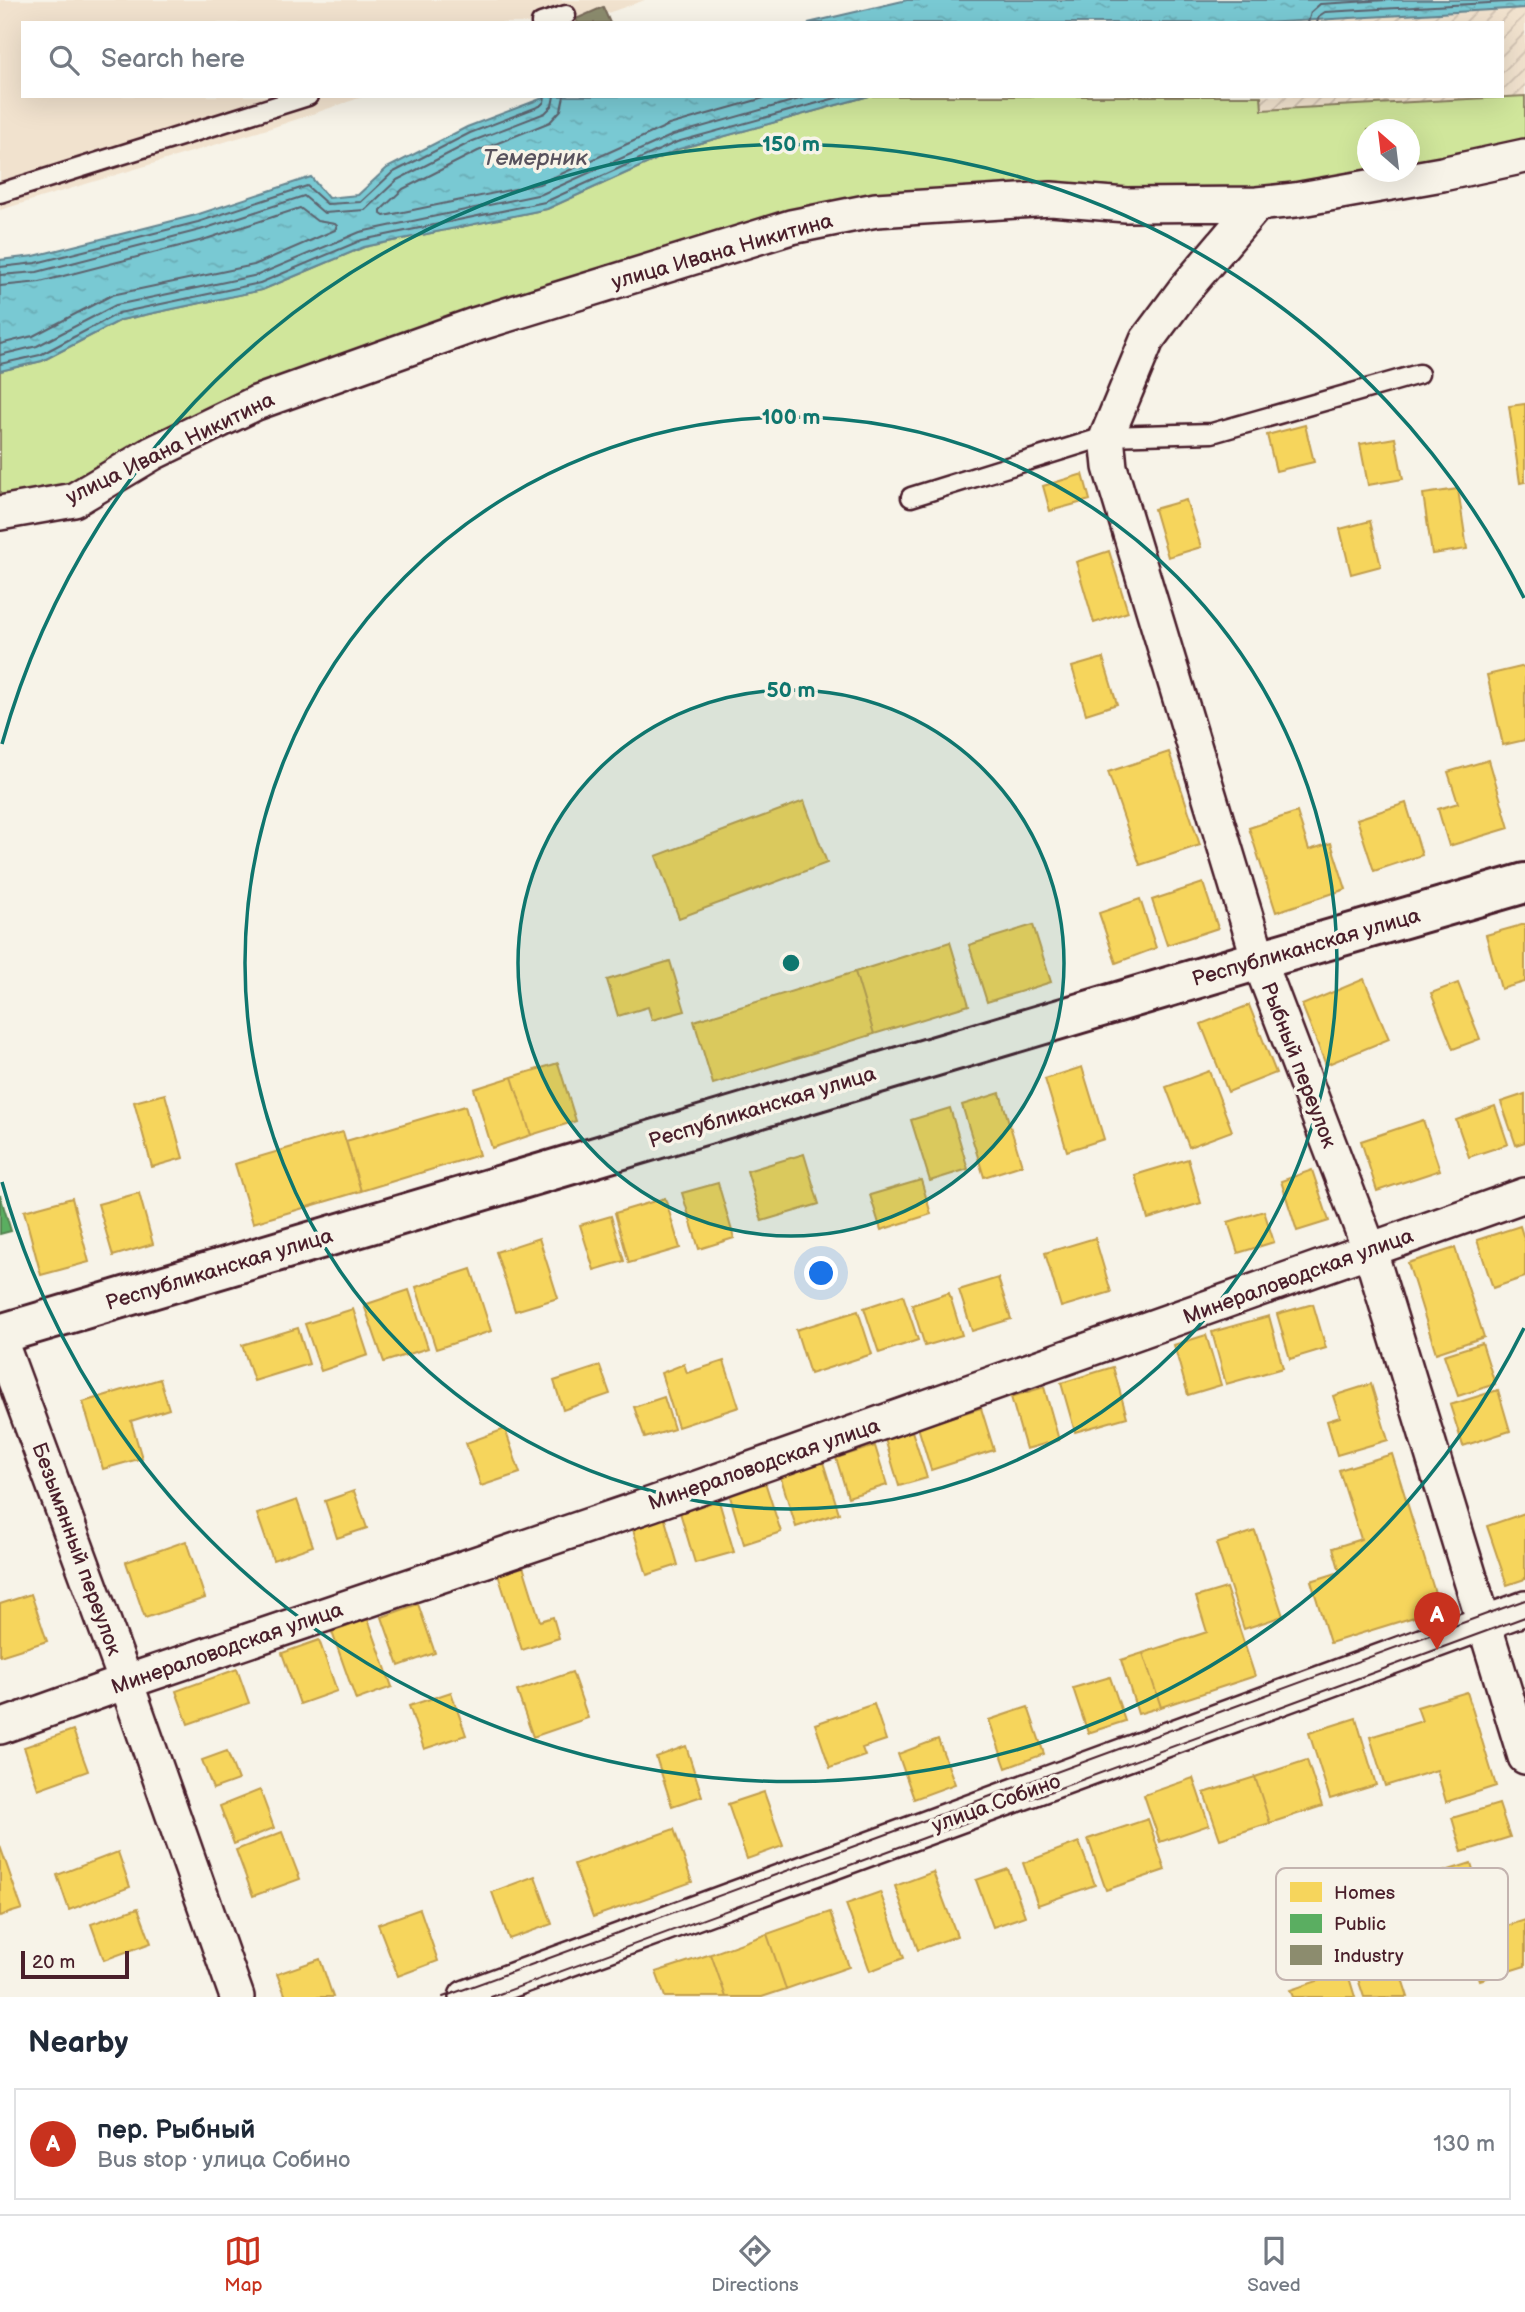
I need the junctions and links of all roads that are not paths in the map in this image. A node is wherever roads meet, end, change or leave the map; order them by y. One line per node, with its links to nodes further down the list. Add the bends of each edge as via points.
1 (566, 15): 2 (lane)
2 (547, 21)
3 (302, 98): 5 (lane)
4 (1525, 156): 6 (street, улица Ивана Никитина)
5 (0, 193)
6 (1256, 204): 8 (street, Рыбный переулок, via 1147,340); 10 (street, улица Ивана Никитина, via 1126,205 1051,199 876,209 791,227 474,325 257,403 153,453 74,500)
7 (1419, 374): 8 (lane, via 1212,433)
8 (1107, 436): 9 (lane); 12 (street, Рыбный переулок, via 1110,467)
9 (911, 497)
10 (0, 513)
11 (1525, 883): 12 (street, Республиканская улица)
12 (1259, 960): 14 (street, Рыбный переулок); 15 (street, Республиканская улица)
13 (1525, 1195): 14 (street, Минераловодская улица)
14 (1370, 1251): 18 (street, Рыбный переулок); 19 (street, Минераловодская улица, via 639,1508)
15 (0, 1334)
16 (0, 1340): 19 (street, Безымянный переулок)
17 (1525, 1608): 18 (street, улица Собино)
18 (1484, 1624): 21 (street, Рыбный переулок); 23 (street, улица Собино)
19 (126, 1682): 20 (street, Минераловодская улица); 22 (street, Безымянный переулок)
20 (0, 1727)
21 (1525, 1757)
22 (237, 1997)
23 (466, 1997)

